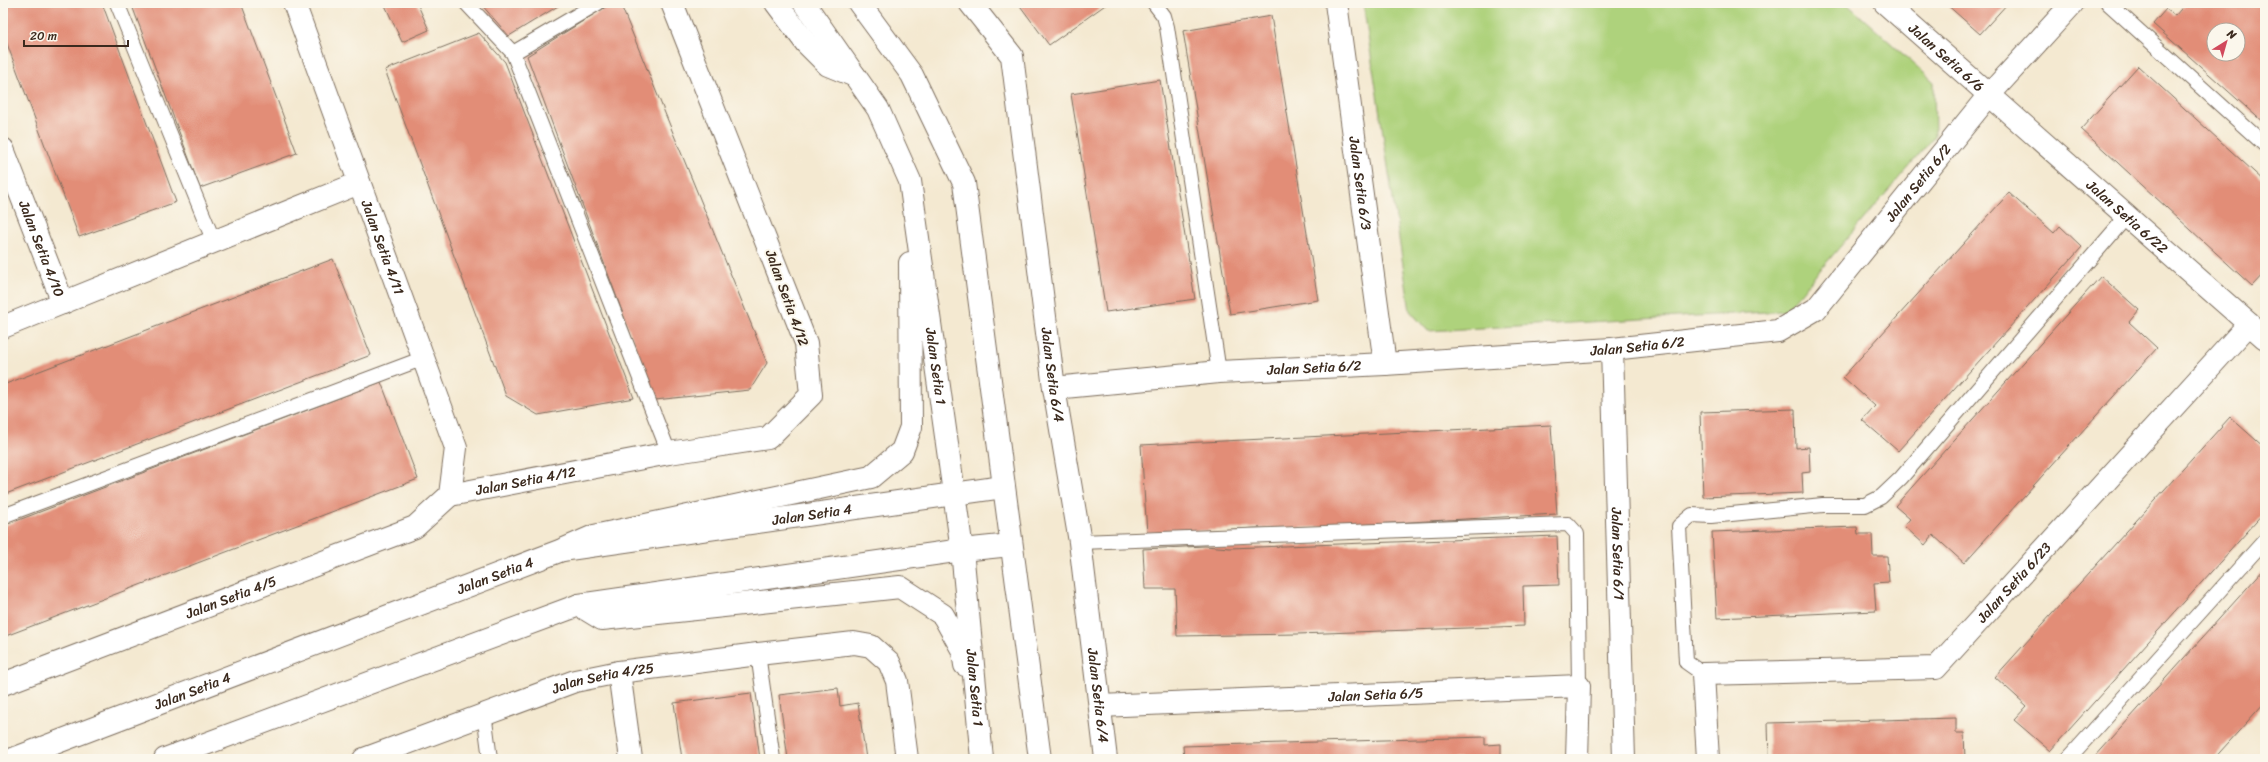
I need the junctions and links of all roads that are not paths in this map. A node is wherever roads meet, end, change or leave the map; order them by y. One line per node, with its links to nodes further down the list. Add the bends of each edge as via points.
1 (117, 3): 23 (lane)
2 (294, 3): 21 (street, Jalan Setia 4/11)
3 (466, 3): 15 (lane)
4 (598, 3): 15 (lane)
5 (672, 3): 33 (street, Jalan Setia 4/12, via 806,343 811,395 768,438)
6 (776, 3): 16 (street, via 806,43 828,65)
7 (804, 3): 16 (street, Jalan Setia 1)
8 (859, 3): 34 (street, via 912,75 964,182)
9 (970, 3): 32 (street, Jalan Setia 6/4, via 1012,56)
10 (1154, 3): 31 (lane, via 1164,16 1167,27)
11 (1336, 3): 30 (street, Jalan Setia 6/3)
12 (1885, 3): 17 (street, Jalan Setia 6/6)
13 (2073, 3): 17 (street, Jalan Setia 6/2)
14 (2108, 3): 18 (lane)
15 (513, 53): 33 (lane)
16 (855, 76): 20 (street, Jalan Setia 1, via 878,109)
17 (1989, 95): 22 (street, Jalan Setia 6/22); 28 (street, Jalan Setia 6/2, via 1816,309 1778,331)
18 (2265, 145)
19 (3, 149): 24 (street, Jalan Setia 4/10)
20 (910, 181): 35 (street, Jalan Setia 1); 41 (street, via 911,427 902,451 871,477 594,536)
21 (359, 183): 23 (street); 29 (street, Jalan Setia 4/11)
22 (2127, 216): 25 (street, Jalan Setia 6/22); 46 (lane, via 1901,478 1881,497 1865,505 1823,505 1711,516 1692,515 1679,526 1686,662)
23 (214, 242): 24 (street)
24 (63, 303): 26 (street)
25 (2248, 324): 27 (street, Jalan Setia 6/22); 46 (street, Jalan Setia 6/23, via 1936,668)
26 (3, 327)
27 (2265, 338)
28 (1612, 349): 30 (street, Jalan Setia 6/2); 63 (street, Jalan Setia 6/1)
29 (424, 358): 36 (street, Jalan Setia 4/11, via 456,448); 37 (lane)
30 (1385, 364): 31 (street, Jalan Setia 6/2)
31 (1219, 372): 32 (street, Jalan Setia 6/2)
32 (1054, 388): 39 (street, Jalan Setia 6/4)
33 (669, 453): 36 (street, Jalan Setia 4/12)
34 (1003, 487): 35 (street, Jalan Setia 4); 40 (street)
35 (955, 494): 41 (street, Jalan Setia 4); 42 (street, Jalan Setia 1)
36 (450, 495): 47 (street, Jalan Setia 4/5, via 415,527)
37 (3, 516)
38 (2265, 540): 65 (lane)
39 (1080, 542): 48 (lane, via 1568,524 1577,534); 49 (street, Jalan Setia 6/4)
40 (1011, 545): 42 (street); 60 (street)
41 (562, 550): 51 (street, Jalan Setia 4)
42 (962, 550): 43 (street); 59 (street, Jalan Setia 1)
43 (579, 605): 52 (street); 58 (street, via 602,619 900,587 943,615 963,651)
44 (758, 654): 45 (street, Jalan Setia 4/25); 56 (lane); 57 (street, Jalan Setia 4/25, via 854,643 871,646 889,662 897,680)
45 (619, 672): 50 (street, Jalan Setia 4/25, via 575,680); 55 (street)
46 (1703, 674): 64 (street)
47 (3, 684)
48 (1579, 686): 49 (street, Jalan Setia 6/5); 62 (street)
49 (1100, 706): 61 (street, Jalan Setia 6/4)
50 (484, 713): 53 (street, Jalan Setia 4/25); 54 (lane)
51 (13, 759)
52 (165, 759)
53 (364, 759)
54 (490, 759)
55 (631, 759)
56 (773, 759)
57 (907, 759)
58 (977, 759)
59 (982, 759)
60 (1040, 759)
61 (1106, 759)
62 (1577, 759)
63 (1624, 759)
64 (1708, 759)
65 (2068, 759)

